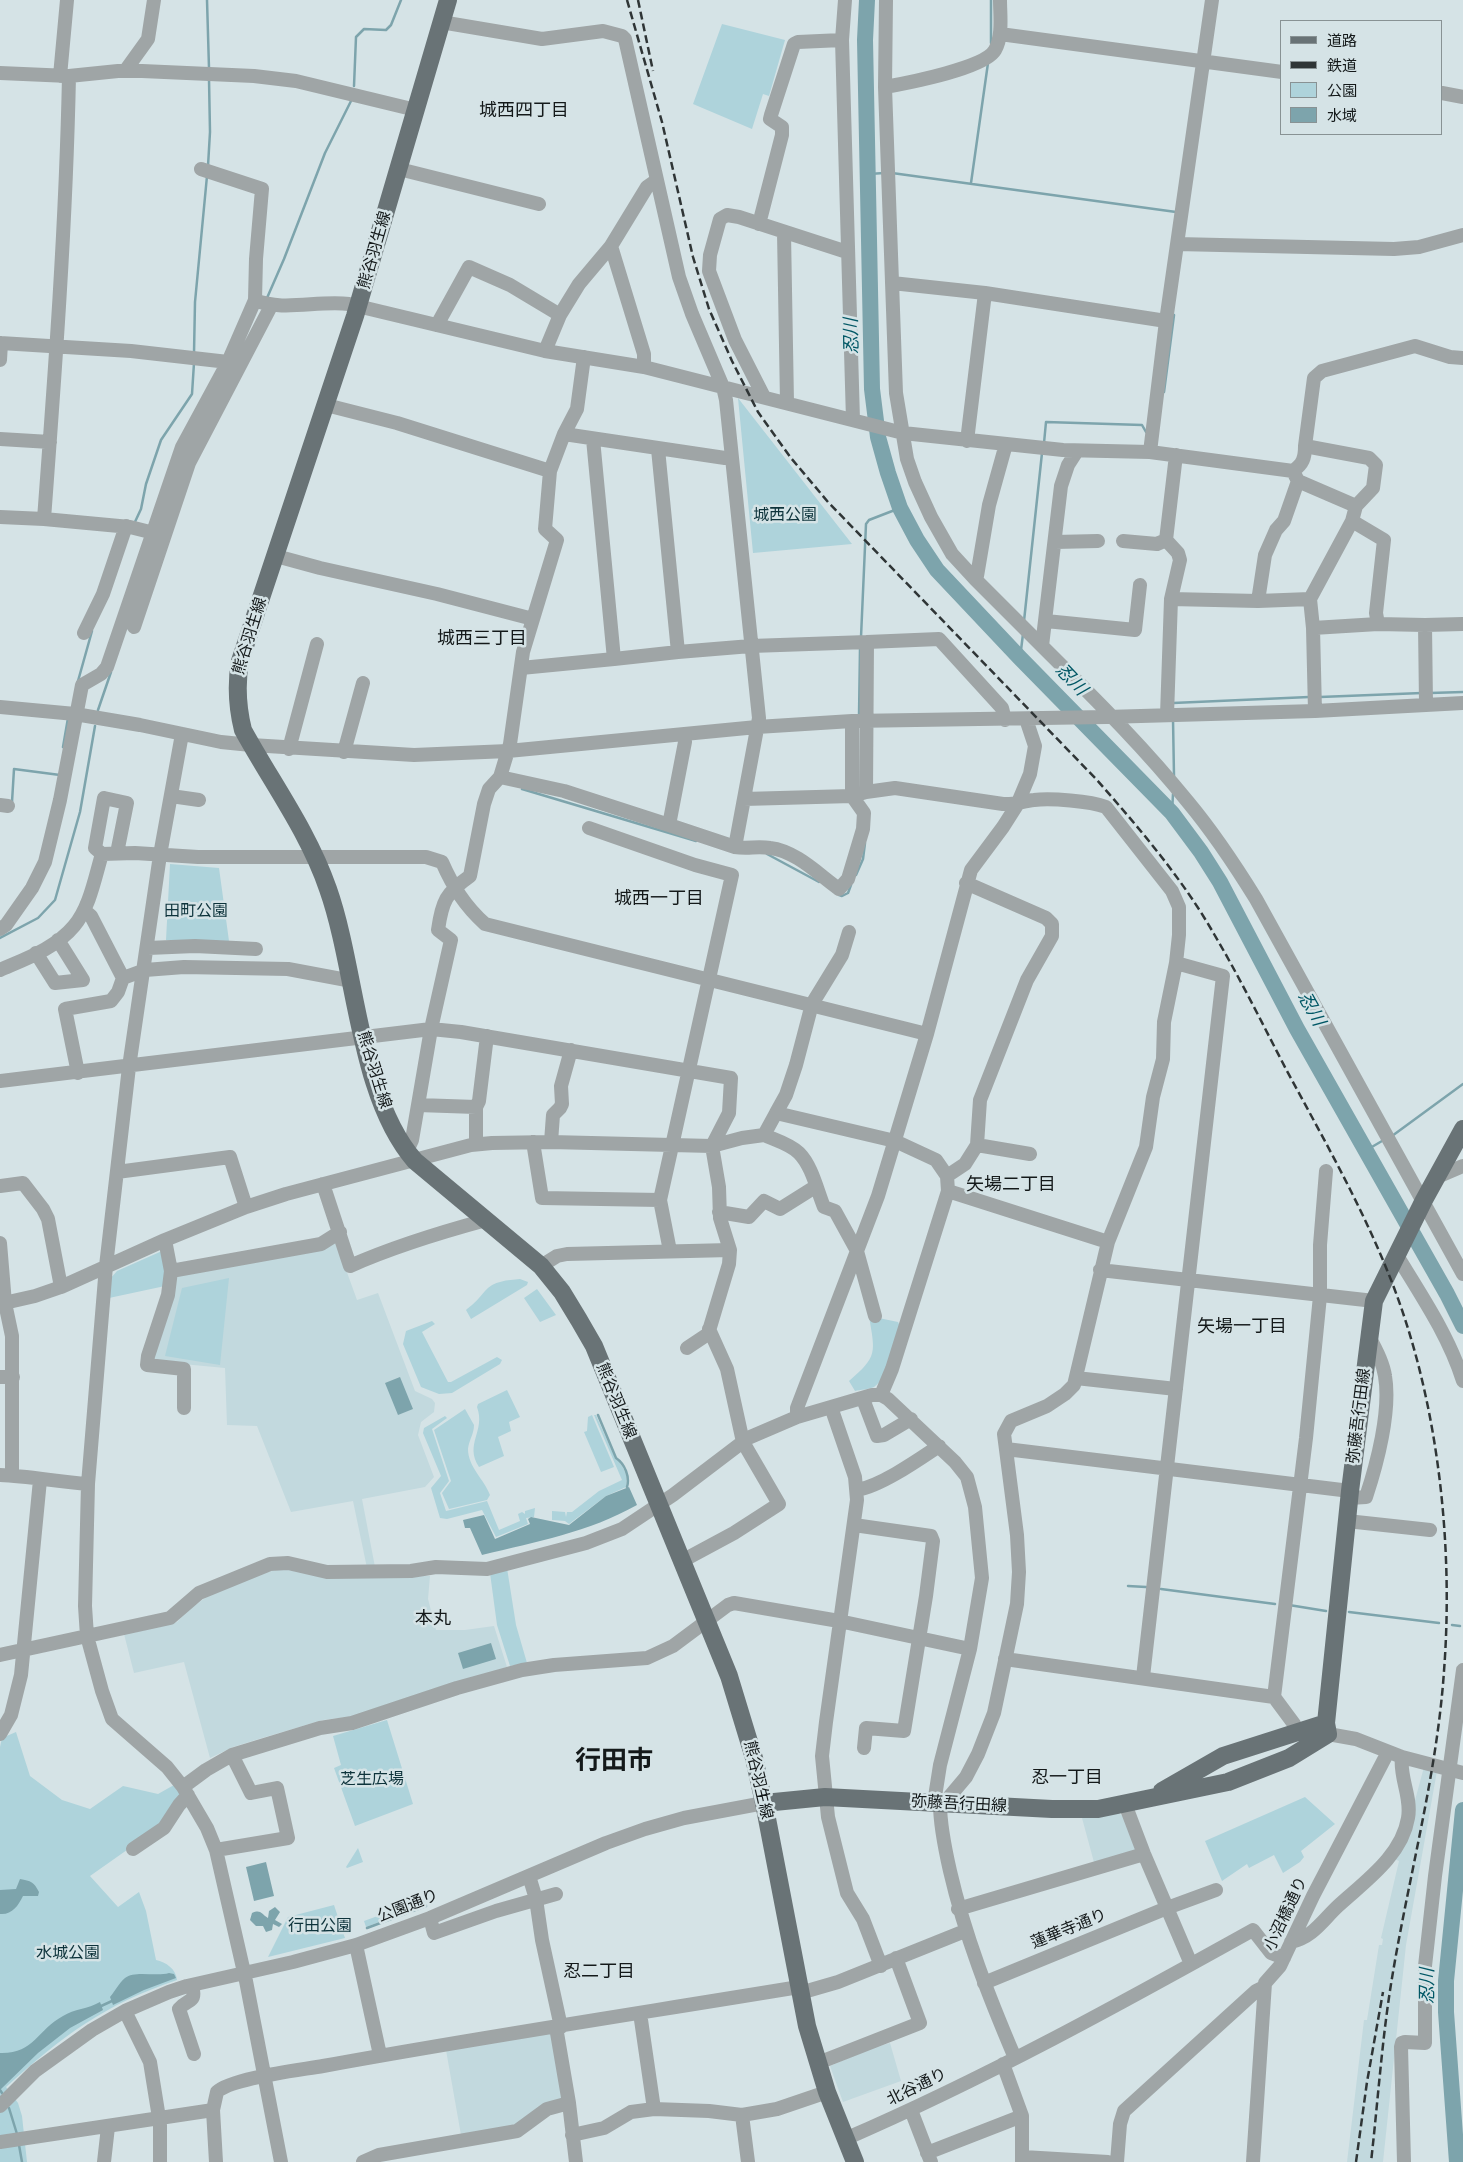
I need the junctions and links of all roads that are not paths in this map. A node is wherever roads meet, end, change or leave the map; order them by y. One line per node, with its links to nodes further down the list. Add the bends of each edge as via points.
1 (67, 0): 15 (street)
2 (154, 0): 12 (street, via 148,39)
3 (448, 0): 8 (main road, 熊谷羽生線)
4 (845, 0): 10 (street)
5 (886, 0): 16 (street)
6 (1000, 0): 9 (street)
7 (1212, 0): 11 (street)
8 (441, 22): 19 (main road, 熊谷羽生線); 22 (street, via 542,39 603,31 622,36)
9 (1000, 34): 11 (street); 16 (street, via 995,51 982,62 930,78)
10 (842, 40): 24 (street, via 794,44 770,119 782,127 782,135); 29 (street)
11 (1204, 62): 13 (street); 27 (street)
12 (125, 71): 15 (street); 19 (street, via 254,76 296,81)
13 (1280, 72)
14 (0, 73): 15 (street)
15 (65, 76): 38 (street, via 68,161)
16 (885, 87): 30 (street)
17 (1443, 93): 18 (street)
18 (1463, 97)
19 (416, 110): 20 (main road, 熊谷羽生線)
20 (399, 169): 23 (street); 33 (main road, 熊谷羽生線)
21 (208, 171): 32 (street, via 262,189 256,259)
22 (657, 180): 28 (street, via 647,187); 45 (street, via 679,277)
23 (539, 204)
24 (759, 224): 25 (street); 46 (street, via 727,215 720,219 709,271 736,340)
25 (784, 233): 29 (street); 47 (street)
26 (1463, 234): 27 (street, via 1418,247 1394,249)
27 (1177, 244): 35 (street)
28 (611, 246): 34 (street, via 579,284); 44 (street, via 644,354)
29 (847, 252): 49 (street)
30 (892, 283): 31 (street); 50 (street)
31 (985, 293): 35 (street); 54 (street)
32 (263, 304): 33 (street); 43 (street); 70 (street)
33 (358, 306): 36 (street); 48 (main road, 熊谷羽生線)
34 (560, 315): 36 (street, via 510,285 469,268); 39 (street)
35 (1166, 321): 60 (street)
36 (437, 325): 39 (street)
37 (1, 343): 38 (street); 42 (street)
38 (57, 346): 43 (street); 55 (street)
39 (545, 351): 40 (street)
40 (584, 357): 44 (street); 51 (street, via 577,409)
41 (1463, 358): 57 (street, via 1415,346 1322,371 1314,378)
42 (0, 360)
43 (228, 362): 70 (street, via 182,448)
44 (644, 367): 45 (street)
45 (723, 387): 46 (street); 62 (street)
46 (764, 397): 47 (street)
47 (787, 402): 49 (street)
48 (326, 405): 63 (street, via 396,423); 75 (main road, 熊谷羽生線)
49 (853, 420): 50 (street)
50 (900, 432): 54 (street); 76 (street, via 914,482 931,517 952,554)
51 (564, 434): 53 (street); 63 (street)
52 (0, 439): 55 (street)
53 (593, 439): 58 (street); 94 (street)
54 (967, 441): 56 (street)
55 (50, 442): 67 (street)
56 (1006, 444): 59 (street); 76 (street)
57 (1305, 446): 64 (street, via 1305,457); 65 (street, via 1369,458 1376,465 1373,488)
58 (658, 449): 62 (street); 93 (street)
59 (1077, 451): 60 (street); 74 (street, via 1061,486)
60 (1150, 452): 61 (street)
61 (1176, 456): 64 (street); 71 (street)
62 (732, 458): 91 (street)
63 (550, 471): 81 (street, via 545,529 557,540)
64 (1296, 476): 65 (street); 80 (street, via 1284,521 1265,554)
65 (1356, 506): 68 (street)
66 (0, 517): 67 (street)
67 (44, 519): 69 (street)
68 (1352, 521): 79 (street); 83 (street, via 1384,540 1376,613)
69 (131, 527): 70 (street); 88 (street)
70 (159, 534): 86 (street); 101 (street, via 106,668 82,685)
71 (1166, 540): 73 (street, via 1157,544); 78 (street, via 1180,560)
72 (1098, 541): 74 (street)
73 (1123, 541)
74 (1055, 542): 82 (street)
75 (276, 556): 81 (street); 111 (main road, 熊谷羽生線, via 237,678 236,696 242,730)
76 (974, 579): 92 (street)
77 (1140, 585): 82 (street, via 1135,630)
78 (1171, 599): 80 (street); 102 (street)
79 (1310, 599): 80 (street); 87 (street)
80 (1258, 601)
81 (529, 618): 95 (street)
82 (1046, 621): 92 (street)
83 (1378, 624): 85 (street); 87 (street)
84 (1463, 624): 85 (street)
85 (1425, 625): 98 (street)
86 (134, 627)
87 (1313, 628): 100 (street)
88 (84, 633)
89 (867, 642): 91 (street); 104 (street, via 938,639 1002,708); 107 (street)
90 (317, 644): 112 (street)
91 (751, 646): 93 (street); 108 (street, via 759,718)
92 (1042, 646): 103 (street)
93 (678, 652): 94 (street)
94 (614, 659): 95 (street)
95 (521, 668): 113 (street)
96 (363, 683): 114 (street)
97 (1463, 703): 98 (street)
98 (1426, 704): 100 (street)
99 (0, 707): 101 (street)
100 (1315, 711): 102 (street)
101 (71, 714): 109 (street); 132 (street, via 60,800 45,862 32,888)
102 (1167, 715): 103 (street)
103 (1109, 717): 105 (street); 178 (street, via 1189,802 1232,859)
104 (1005, 720): 105 (street); 107 (street)
105 (1026, 720): 121 (street, via 1035,746 1030,774)
106 (852, 721): 107 (street); 108 (street); 118 (street)
107 (867, 721): 116 (street)
108 (757, 727): 110 (street); 119 (street)
109 (182, 734): 111 (street); 117 (street)
110 (685, 734): 113 (street); 122 (street)
111 (251, 746): 112 (street); 128 (main road, 熊谷羽生線)
112 (289, 749): 114 (street)
113 (508, 751): 114 (street, via 414,755); 115 (street)
114 (344, 752)
115 (500, 777): 122 (street, via 564,791); 130 (street, via 489,789 484,804 470,876)
116 (866, 792): 118 (street); 121 (street, via 895,788)
117 (171, 796): 120 (street); 127 (street)
118 (852, 796): 119 (street); 124 (street, via 864,813 863,829 848,879 839,889 789,852)
119 (744, 799): 124 (street)
120 (199, 800)
121 (1017, 805): 129 (street, via 971,870); 138 (street, via 1034,800 1094,803 1106,807 1178,900)
122 (669, 825): 124 (street)
123 (590, 828): 142 (street, via 732,875)
124 (735, 847)
125 (117, 853): 126 (street); 126 (street, via 127,803 104,798 95,848); 127 (street)
126 (102, 854): 131 (street)
127 (160, 854): 128 (street, via 198,857); 135 (street)
128 (316, 856): 130 (street, via 426,857 442,862); 143 (main road, 熊谷羽生線, via 329,892)
129 (966, 883): 146 (street); 164 (street, via 1046,918 1052,924 1052,936 1027,980 980,1100)
130 (453, 888): 142 (street, via 485,924); 145 (street, via 441,908 438,930 451,940)
131 (84, 910): 134 (street, via 74,927); 141 (street, via 91,916)
132 (0, 929)
133 (849, 932): 144 (street, via 842,955)
134 (58, 940): 137 (street); 137 (street, via 83,980 55,982)
135 (148, 948): 136 (street); 140 (street)
136 (256, 949)
137 (36, 953): 139 (street)
138 (1176, 962): 184 (street, via 1164,1022 1163,1059 1146,1147); 195 (street, via 1223,976)
139 (0, 970)
140 (145, 970): 141 (street); 143 (street, via 184,967 288,969); 150 (street)
141 (123, 978): 152 (street, via 111,1001 65,1009)
142 (708, 980): 144 (street); 151 (street)
143 (352, 981): 148 (main road, 熊谷羽生線)
144 (812, 1004): 146 (street); 156 (street, via 796,1065)
145 (431, 1029): 147 (street); 148 (street); 154 (street)
146 (926, 1034): 161 (street)
147 (487, 1036): 149 (street); 155 (street)
148 (363, 1039): 150 (street); 167 (main road, 熊谷羽生線, via 380,1100)
149 (571, 1050): 151 (street); 160 (street, via 562,1086 562,1104 553,1114)
150 (130, 1067): 152 (street); 170 (street)
151 (689, 1070): 163 (street); 165 (street, via 731,1078 729,1113)
152 (78, 1073): 153 (street)
153 (0, 1081)
154 (418, 1105): 155 (street); 167 (street)
155 (476, 1107): 162 (street)
156 (776, 1113): 158 (street); 161 (street)
157 (1463, 1129): 172 (main road, 弥藤吾行田線)
158 (764, 1135): 165 (street); 175 (street, via 799,1153)
159 (533, 1142): 160 (street); 162 (street); 177 (street, via 542,1198)
160 (551, 1142): 163 (street)
161 (896, 1142): 171 (street, via 936,1160); 188 (street)
162 (476, 1144): 167 (street)
163 (673, 1145): 165 (street); 177 (street)
164 (976, 1145): 166 (street); 171 (street, via 964,1164)
165 (712, 1146): 180 (street)
166 (1030, 1154)
167 (411, 1156): 173 (street); 181 (main road, 熊谷羽生線)
168 (1463, 1166): 172 (street)
169 (1326, 1171): 197 (street)
170 (117, 1172): 179 (street, via 230,1157); 190 (street)
171 (947, 1176): 176 (street)
172 (1437, 1177): 178 (main road, 弥藤吾行田線)
173 (323, 1184): 179 (street); 182 (street)
174 (0, 1186): 196 (street, via 23,1183 43,1209)
175 (816, 1187): 180 (street, via 780,1209 764,1201 749,1217); 188 (street, via 824,1206 835,1211)
176 (948, 1191): 184 (street); 208 (street)
177 (660, 1200): 187 (street)
178 (1423, 1203): 189 (main road, 弥藤吾行田線); 194 (street)
179 (246, 1207): 183 (street)
180 (720, 1212): 186 (street)
181 (486, 1220): 182 (street, via 422,1237 350,1266); 191 (main road, 熊谷羽生線)
182 (340, 1232): 193 (street, via 320,1244)
183 (165, 1240): 190 (street); 193 (street)
184 (1108, 1242): 192 (street)
185 (0, 1243): 199 (street)
186 (730, 1250): 187 (street); 201 (street, via 729,1264)
187 (670, 1251): 191 (street, via 567,1254)
188 (857, 1251): 200 (street); 212 (street, via 797,1408)
189 (1398, 1252): 198 (main road, 弥藤吾行田線); 206 (street)
190 (106, 1266): 196 (street); 220 (street)
191 (541, 1266): 224 (main road, 熊谷羽生線, via 562,1292 594,1346)
192 (1100, 1270): 195 (street); 205 (street)
193 (171, 1271): 211 (street, via 168,1295 147,1365 184,1369)
194 (1463, 1274)
195 (1189, 1279): 197 (street); 207 (street)
196 (61, 1287): 199 (street)
197 (1320, 1296): 198 (street); 221 (street)
198 (1374, 1301): 202 (main road, 弥藤吾行田線)
199 (2, 1304): 204 (street, via 12,1336)
200 (875, 1316)
201 (709, 1329): 203 (street, via 708,1334); 214 (street, via 726,1368)
202 (1369, 1337): 223 (main road, 弥藤吾行田線); 223 (street, via 1385,1375 1384,1422 1366,1497)
203 (687, 1348)
204 (6, 1377): 218 (street)
205 (1076, 1378): 207 (street); 216 (street, via 1066,1394 1011,1422 1004,1434)
206 (1463, 1381)
207 (1176, 1389): 217 (street)
208 (881, 1395): 209 (street); 213 (street)
209 (863, 1399): 210 (street); 213 (street, via 877,1436)
210 (831, 1407): 212 (street); 222 (street)
211 (184, 1408)
212 (797, 1417): 214 (street)
213 (911, 1420): 215 (street)
214 (743, 1442): 224 (street); 228 (street, via 779,1504)
215 (939, 1446): 222 (street, via 867,1488); 233 (street, via 968,1477 975,1507 982,1578)
216 (1006, 1449): 217 (street); 236 (street, via 1019,1572 1017,1604)
217 (1167, 1468): 221 (street); 238 (street)
218 (6, 1475): 219 (street, via 30,1476)
219 (40, 1480): 220 (street); 234 (street)
220 (88, 1484): 231 (street)
221 (1299, 1484): 223 (street); 239 (street)
222 (857, 1490): 226 (street)
223 (1350, 1495): 225 (main road, 弥藤吾行田線)
224 (659, 1505): 228 (main road, 熊谷羽生線); 231 (street, via 622,1529 586,1543 487,1569 436,1567 411,1571 327,1572 288,1564 270,1564 200,1594 170,1618)
225 (1347, 1521): 227 (street); 240 (main road, 弥藤吾行田線)
226 (854, 1525): 230 (street); 232 (street, via 931,1536)
227 (1430, 1530)
228 (682, 1561): 229 (main road, 熊谷羽生線)
229 (707, 1621): 230 (street, via 734,1603); 245 (street, via 673,1646 647,1658 522,1670); 251 (main road, 熊谷羽生線, via 742,1714)
230 (839, 1621): 232 (street); 250 (street, via 822,1756)
231 (87, 1636): 234 (street); 248 (street, via 112,1719 167,1767)
232 (919, 1638): 233 (street); 243 (street, via 904,1731 866,1728)
233 (970, 1649): 252 (street, via 940,1765)
234 (22, 1651): 235 (street); 242 (street, via 11,1715)
235 (0, 1656)
236 (1005, 1659): 238 (street); 252 (street, via 994,1713 978,1754 966,1778)
237 (1463, 1670): 247 (street)
238 (1143, 1677): 239 (street)
239 (1274, 1697): 241 (street)
240 (1327, 1729): 241 (main road, 弥藤吾行田線); 244 (street); 249 (main road, 弥藤吾行田線, via 1289,1758 1228,1782)
241 (1297, 1732): 249 (main road, 弥藤吾行田線, via 1213,1760)
242 (0, 1734)
243 (864, 1748)
244 (1388, 1752): 246 (street); 265 (street, 小沼橋通り)
245 (232, 1756): 248 (street, via 206,1770); 255 (street, via 250,1793 278,1788 288,1838)
246 (1402, 1757): 247 (street); 265 (street, via 1408,1818 1393,1850 1380,1868 1335,1908 1319,1928 1306,1938)
247 (1454, 1771): 310 (street, via 1425,1966 1425,2043 1402,2043)
248 (186, 1791): 254 (street, via 164,1828); 255 (street)
249 (1152, 1796): 253 (main road, 弥藤吾行田線)
250 (825, 1797): 251 (main road, 弥藤吾行田線); 252 (main road, 弥藤吾行田線); 270 (street, via 847,1893 863,1919)
251 (764, 1802): 257 (street, 公園通り, via 645,1829); 275 (main road, 熊谷羽生線)
252 (940, 1804): 253 (main road, 弥藤吾行田線, via 1081,1810); 262 (street, via 945,1849)
253 (1125, 1804): 256 (street)
254 (133, 1850)
255 (216, 1850): 271 (street)
256 (1144, 1854): 261 (street); 262 (street)
257 (529, 1876): 260 (street); 263 (street, 公園通り)
258 (1216, 1890): 261 (street, 蓮華寺通り)
259 (556, 1894): 260 (street)
260 (536, 1899): 263 (street, via 434,1933); 278 (street)
261 (1167, 1908): 269 (street); 272 (street, 蓮華寺通り)
262 (958, 1909): 264 (street)
263 (430, 1918): 266 (street, 公園通り)
264 (965, 1931): 267 (street); 272 (street)
265 (1290, 1942): 268 (street, 小沼橋通り)
266 (356, 1945): 271 (street, 公園通り); 280 (street)
267 (896, 1958): 270 (street); 282 (street, via 920,2023)
268 (1284, 1958): 269 (street, 北谷通り, via 1271,1953 1253,1930); 274 (street, 小沼橋通り)
269 (1191, 1964): 281 (street, 北谷通り)
270 (881, 1966): 275 (street, via 838,1982)
271 (244, 1973): 273 (street, 公園通り); 283 (street)
272 (984, 1982): 281 (street)
273 (192, 1985): 276 (street, 公園通り); 279 (street, via 194,1996 191,2002 179,2009)
274 (1264, 1987): 308 (street, 小沼橋通り, via 1124,2111); 309 (street)
275 (799, 1990): 277 (street); 282 (main road, 熊谷羽生線)
276 (125, 2011): 286 (street, 公園通り, via 35,2071); 292 (street, via 150,2062)
277 (640, 2013): 278 (street); 288 (street)
278 (559, 2027): 280 (street); 285 (street)
279 (194, 2054)
280 (380, 2055): 283 (street)
281 (1009, 2061): 289 (street, 北谷通り); 291 (street)
282 (818, 2063): 284 (main road, 熊谷羽生線)
283 (266, 2076): 287 (street, via 221,2089 217,2092); 302 (street)
284 (827, 2092): 290 (street); 295 (main road, 熊谷羽生線)
285 (569, 2103): 294 (street); 303 (street, via 547,2109 517,2131 379,2155)
286 (0, 2106)
287 (213, 2110): 292 (street); 301 (street)
288 (654, 2110): 290 (street); 294 (street, via 631,2112 604,2128)
289 (911, 2110): 295 (street, 北谷通り); 297 (street)
290 (742, 2115): 305 (street)
291 (1022, 2116): 297 (street); 298 (street)
292 (159, 2118): 293 (street); 300 (street)
293 (108, 2127): 296 (street); 299 (street)
294 (572, 2135): 304 (street)
295 (845, 2139): 306 (main road, 熊谷羽生線)
296 (0, 2142)
297 (929, 2157)
298 (1023, 2159): 307 (street)
299 (104, 2162)
300 (160, 2162)
301 (216, 2162)
302 (281, 2162)
303 (363, 2162)
304 (576, 2162)
305 (748, 2162)
306 (855, 2162)
307 (1108, 2162)
308 (1117, 2162)
309 (1253, 2162)
310 (1404, 2162)

